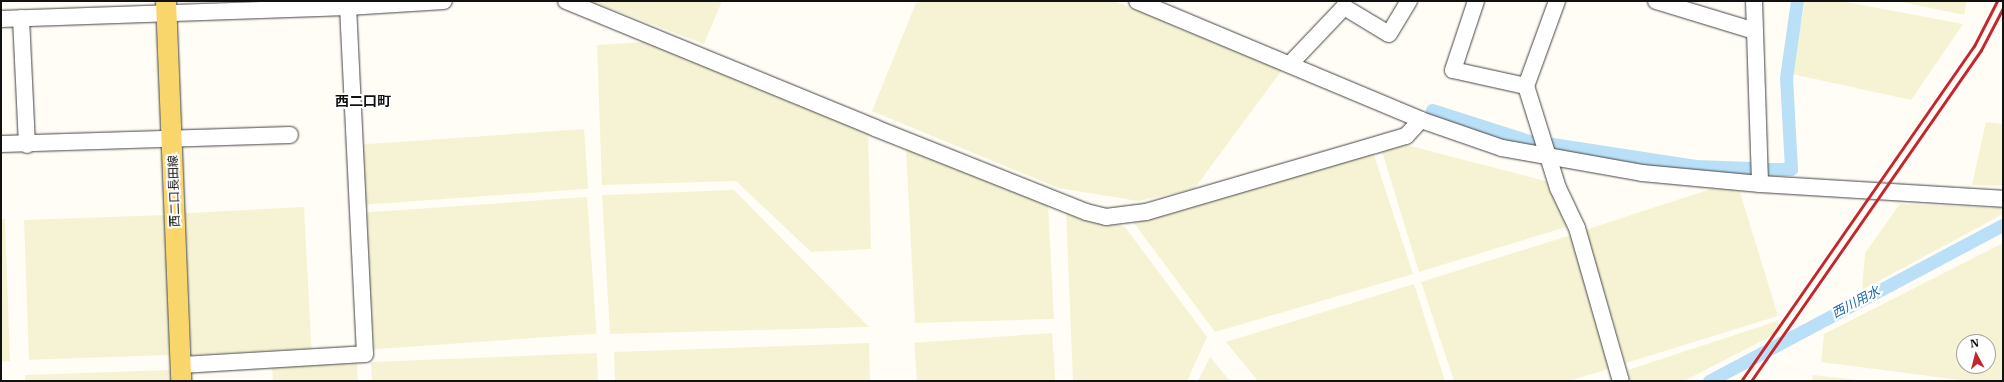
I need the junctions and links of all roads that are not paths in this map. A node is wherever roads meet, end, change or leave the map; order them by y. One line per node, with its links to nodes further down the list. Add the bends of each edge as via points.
1 (444, 1): 9 (street)
2 (566, 1): 16 (street, via 875,128 1086,212 1106,217 1146,212 1406,136)
3 (1137, 1): 14 (street)
4 (1409, 1): 14 (street, via 1389,34 1344,7)
5 (1476, 1): 15 (street, via 1453,70)
6 (1558, 1): 15 (street)
7 (1656, 1): 13 (street)
8 (1754, 1): 13 (street)
9 (348, 4): 10 (street); 24 (street, via 365,354)
10 (166, 8): 12 (street); 18 (main road, 西二口長田線)
11 (1, 18): 12 (street)
12 (21, 18): 20 (street)
13 (1755, 31): 22 (street)
14 (1290, 64): 16 (street)
15 (1526, 86): 21 (street)
16 (1420, 120): 21 (street, via 1502,148)
17 (290, 135): 18 (street)
18 (171, 139): 20 (street); 24 (main road, 西二口長田線)
19 (1, 144): 20 (street)
20 (27, 145)
21 (1548, 158): 22 (street, via 1642,173); 25 (street, via 1558,188 1577,228)
22 (1760, 184): 23 (street)
23 (2003, 199)
24 (181, 373)
25 (1621, 381)

